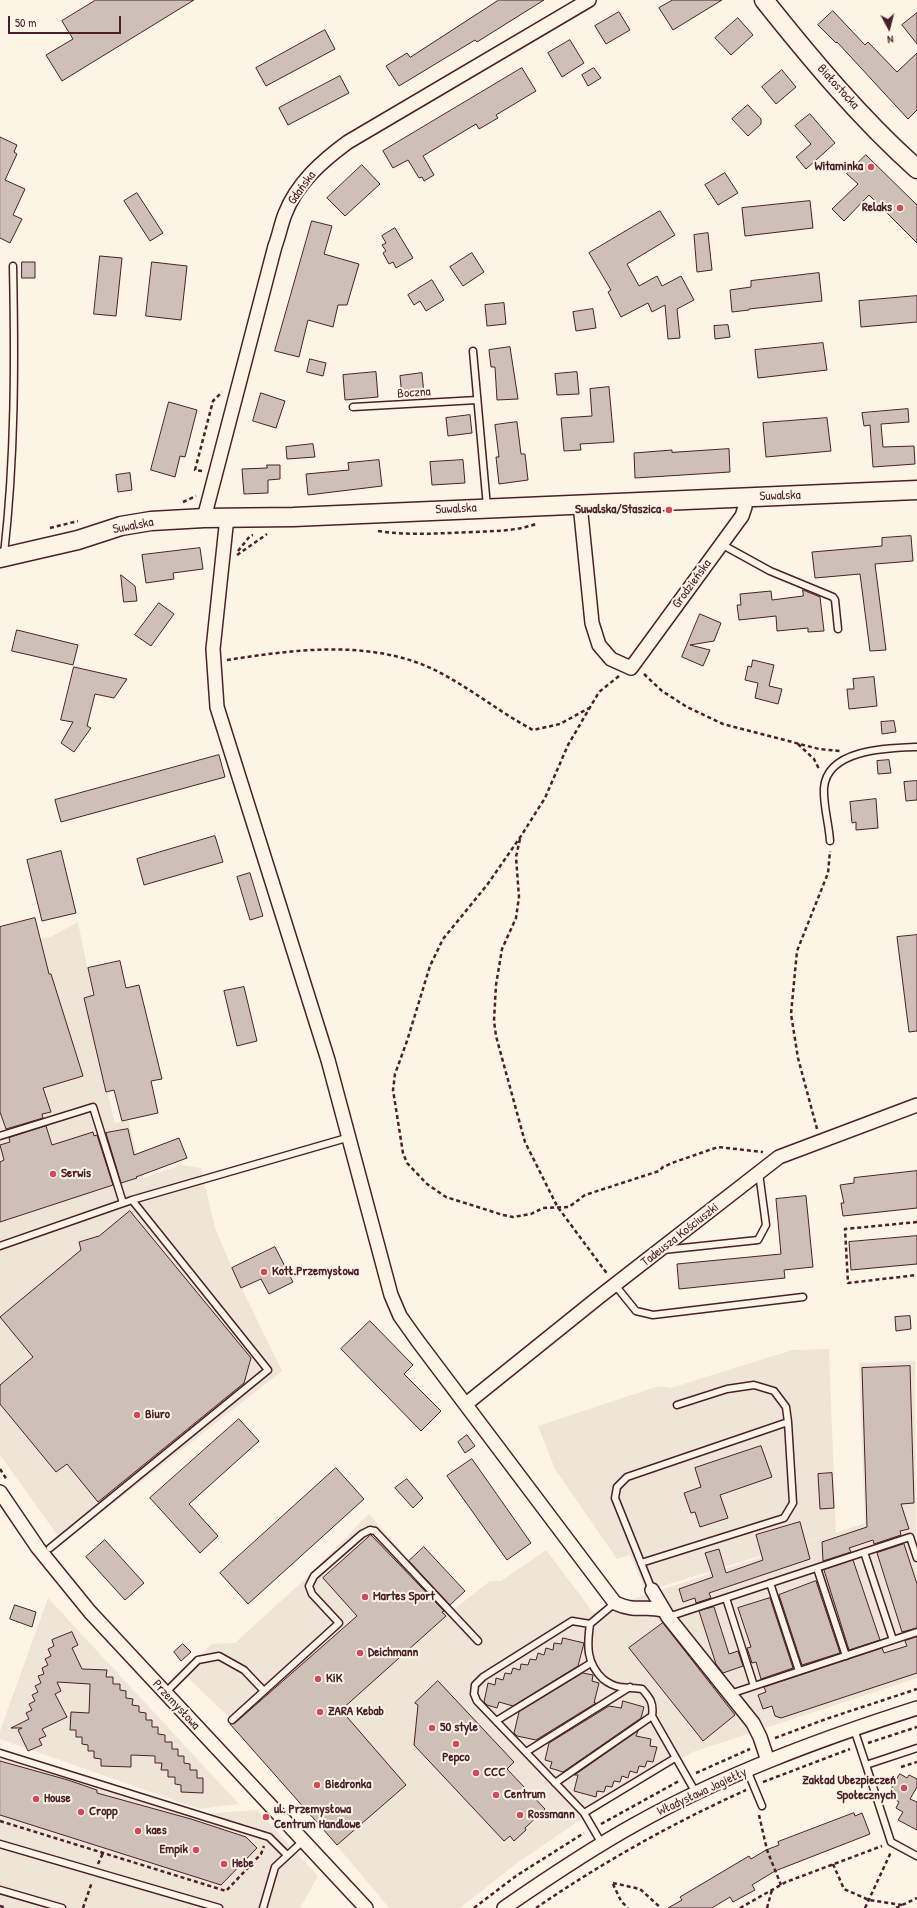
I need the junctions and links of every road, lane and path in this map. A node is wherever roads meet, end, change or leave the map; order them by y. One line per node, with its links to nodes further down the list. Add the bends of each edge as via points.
1 (589, 0): 15 (street, Gdańska, via 348,142 327,158 302,184 285,214 275,246)
2 (764, 0): 3 (street, Białostocka, via 859,110)
3 (917, 169)
4 (13, 266): 18 (lane, via 14,391 10,504)
5 (473, 351): 7 (lane)
6 (223, 391): 9 (path, via 213,401 195,470)
7 (477, 400): 8 (lane, Boczna); 13 (lane)
8 (353, 407)
9 (204, 472)
10 (917, 490): 11 (street, Suwalska)
11 (744, 497): 12 (street, Suwalska); 17 (street, Grodzieńska, via 745,507 742,516)
12 (580, 504): 13 (street, Suwalska); 21 (street, via 592,623 599,646 611,659)
13 (487, 508): 14 (street, Suwalska, via 293,517)
14 (227, 517): 15 (street, Suwalska); 20 (street, via 213,649)
15 (204, 518): 18 (street, Suwalska, via 151,521 120,526 78,540)
16 (268, 534): 16 (path, via 250,536 235,556)
17 (721, 544): 19 (lane, via 770,571 833,597); 21 (street, Grodzieńska)
18 (2, 558)
19 (838, 629)
20 (214, 662): 22 (path, via 314,649 399,657 426,666 533,730 560,724); 31 (street, via 217,706 224,733 319,1029)
21 (631, 668): 22 (path, via 599,692); 23 (path, via 646,675 662,691 687,707 723,724)
22 (590, 708): 27 (path, via 568,745 545,798)
23 (797, 742): 25 (path, via 819,749); 26 (path, via 822,773)
24 (917, 747): 25 (lane)
25 (861, 752): 26 (lane, via 839,763 830,771)
26 (824, 789): 28 (lane)
27 (521, 836): 37 (path, via 516,857 516,918 502,949 499,963 494,1021 525,1142); 37 (path, via 487,885 443,939 430,966 395,1074 393,1090 403,1153 407,1162 427,1184 446,1197 503,1216 513,1217)
28 (830, 840): 32 (path, via 828,873 796,951 791,1014 798,1058)
29 (917, 1105): 32 (street, Tadeusza Kościuszki)
30 (0, 1136): 36 (lane, via 93,1107)
31 (350, 1137): 35 (lane); 44 (street, via 391,1295 400,1316)
32 (821, 1141): 34 (street, Tadeusza Kościuszki, via 779,1157)
33 (768, 1153): 37 (path, via 718,1147 667,1165 659,1171 585,1195 569,1207)
34 (759, 1173): 40 (street, Tadeusza Kościuszki); 40 (lane, via 766,1225 758,1240)
35 (132, 1200): 36 (lane); 50 (lane, via 268,1370)
36 (123, 1203): 39 (lane)
37 (557, 1206): 42 (path)
38 (917, 1222): 41 (path, via 845,1229 848,1283)
39 (0, 1246)
40 (660, 1251): 42 (street, Tadeusza Kościuszki)
41 (917, 1275)
42 (615, 1285): 43 (lane, via 636,1311 653,1315); 44 (street, Tadeusza Kościuszki)
43 (803, 1297)
44 (466, 1404): 58 (street)
45 (677, 1405): 46 (lane, via 727,1389 754,1386 774,1391 786,1407)
46 (788, 1422): 53 (lane, via 793,1503 784,1518); 53 (lane, via 627,1476 616,1487 615,1498)
47 (0, 1492): 70 (street, Przemysłowa, via 62,1578)
48 (917, 1535): 49 (lane)
49 (910, 1537): 51 (lane); 52 (lane)
50 (50, 1548)
51 (864, 1552): 54 (lane); 62 (lane)
52 (917, 1558)
53 (641, 1563): 56 (lane)
54 (817, 1568): 55 (lane); 64 (lane)
55 (770, 1583): 57 (lane); 66 (lane)
56 (652, 1590): 59 (street)
57 (726, 1598): 59 (lane); 67 (lane)
58 (615, 1603): 59 (street, via 632,1610 653,1607); 60 (lane)
59 (666, 1613): 71 (street)
60 (590, 1624): 65 (lane, via 588,1643); 75 (lane, via 572,1621 482,1677 475,1685 474,1694 477,1701)
61 (917, 1632): 62 (lane)
62 (893, 1640): 64 (lane)
63 (478, 1641): 69 (lane, via 375,1531 370,1530 314,1576 309,1586 312,1594 339,1623)
64 (846, 1656): 66 (lane)
65 (591, 1663): 68 (lane, via 608,1683); 75 (lane)
66 (799, 1671): 67 (lane)
67 (754, 1686): 71 (lane)
68 (630, 1687): 73 (lane, via 642,1689 651,1699); 80 (lane)
69 (263, 1690): 70 (lane, via 244,1670 219,1656 198,1660); 74 (lane)
70 (165, 1693): 95 (street, Przemysłowa)
71 (730, 1694): 83 (street, via 753,1723)
72 (917, 1708): 77 (street, Władysława Jagiełły)
73 (652, 1716): 82 (lane); 88 (lane)
74 (232, 1720)
75 (496, 1721): 80 (lane)
76 (917, 1727): 78 (path)
77 (854, 1729): 78 (lane); 83 (street, Władysława Jagiełły)
78 (860, 1746): 85 (lane); 89 (path)
79 (917, 1748): 85 (lane)
80 (526, 1752): 88 (lane)
81 (0, 1753): 94 (lane)
82 (675, 1758): 90 (lane); 92 (lane)
83 (768, 1761): 87 (street, Władysława Jagiełły)
84 (917, 1762): 86 (path)
85 (866, 1765): 96 (lane)
86 (901, 1767)
87 (747, 1770): 89 (lane); 90 (street, Władysława Jagiełły)
88 (555, 1782): 92 (lane)
89 (754, 1786): 91 (lane); 115 (path, via 601,1864)
90 (696, 1793): 98 (street, Władysława Jagiełły)
91 (760, 1807): 102 (path, via 767,1850)
92 (584, 1812): 98 (lane)
93 (0, 1821): 94 (path, via 226,1891 261,1854)
94 (267, 1837): 99 (lane)
95 (303, 1841): 99 (lane); 113 (street, Przemysłowa)
96 (893, 1843): 100 (lane); 101 (path); 106 (path)
97 (0, 1844): 111 (lane)
98 (602, 1844): 114 (street, Władysława Jagiełły)
99 (287, 1855): 112 (lane, via 275,1867)
100 (917, 1856)
101 (833, 1864): 102 (path); 106 (path, via 844,1889)
102 (781, 1884): 104 (path)
103 (0, 1890): 110 (lane)
104 (772, 1890): 118 (path); 119 (path)
105 (917, 1898): 107 (path)
106 (869, 1900): 107 (path); 120 (path)
107 (902, 1905): 121 (path)
108 (0, 1906): 109 (path)
109 (6, 1908)
110 (62, 1908)
111 (219, 1908)
112 (262, 1908)
113 (366, 1908)
114 (504, 1908)
115 (536, 1908)
116 (628, 1908): 117 (path, via 621,1901 613,1883 640,1889)
117 (661, 1908)
118 (740, 1908)
119 (767, 1908)
120 (865, 1908)
121 (896, 1908)

